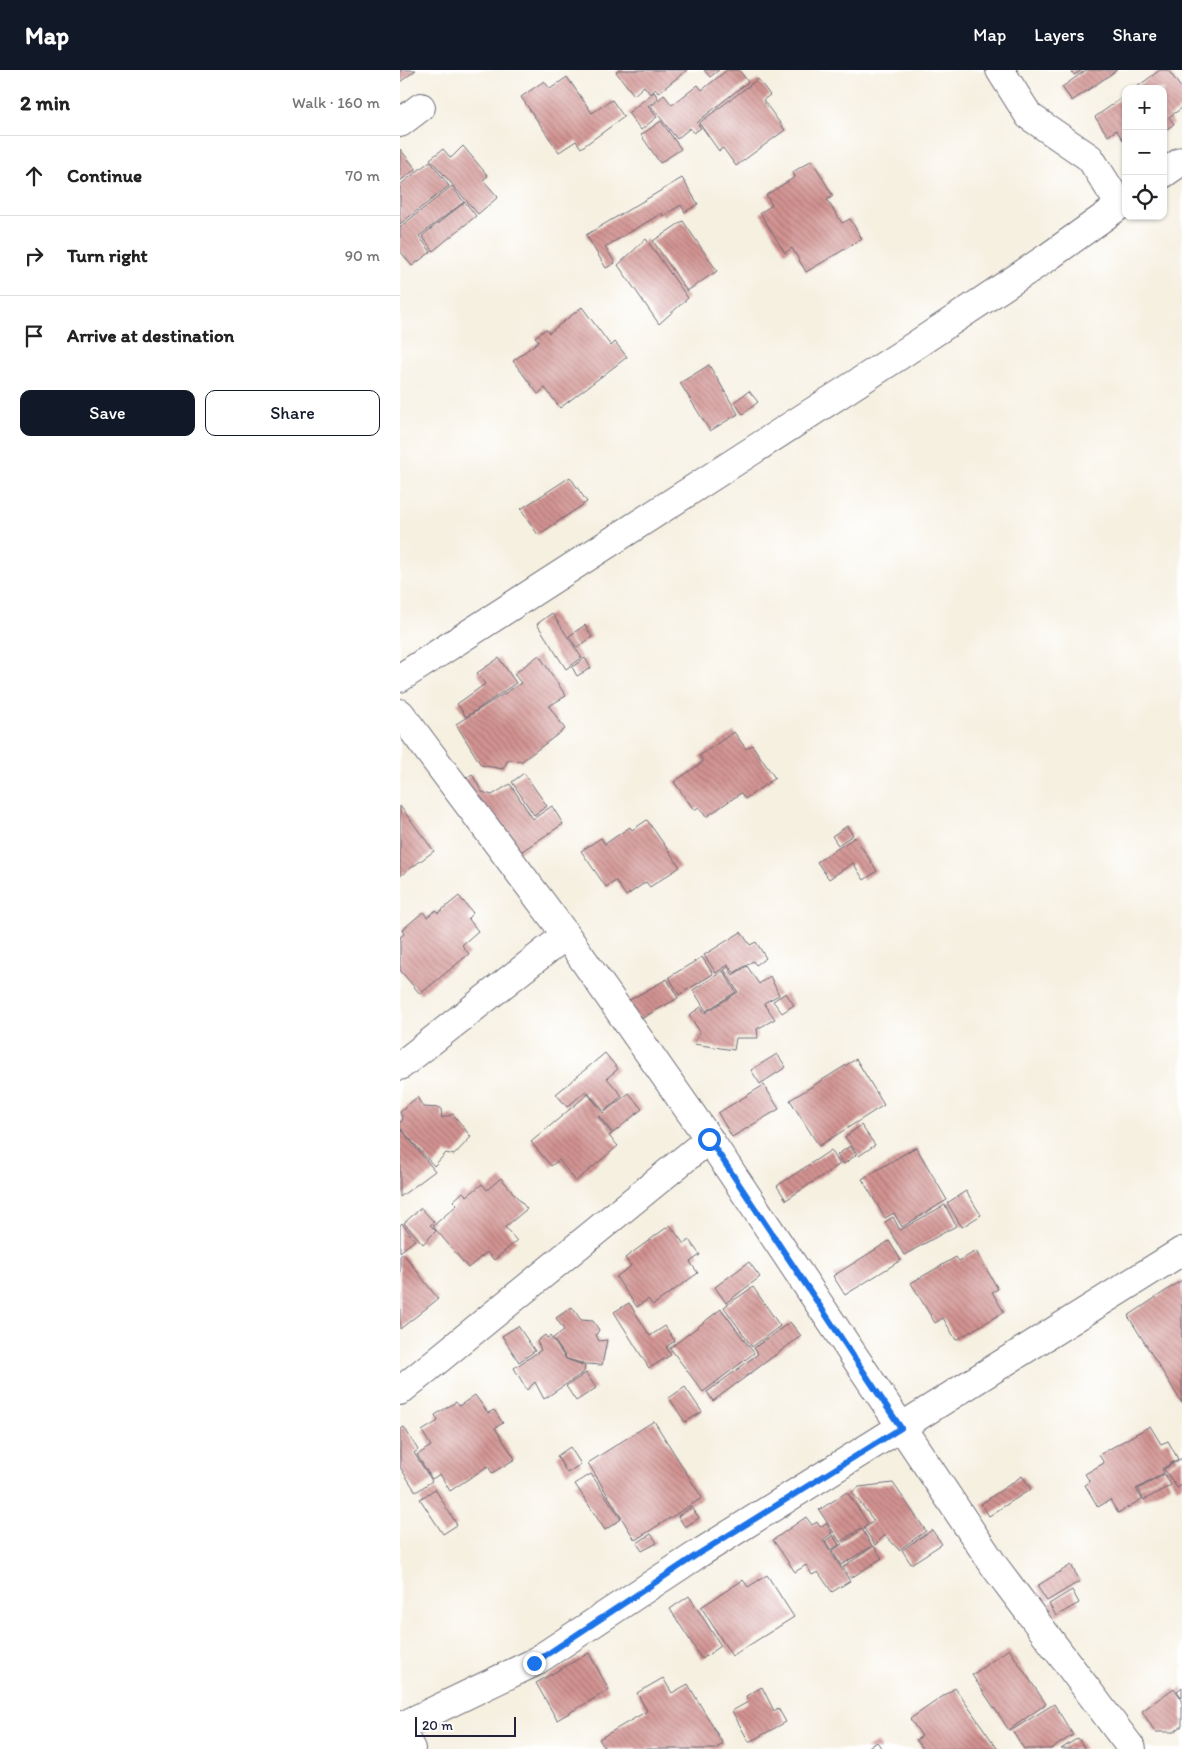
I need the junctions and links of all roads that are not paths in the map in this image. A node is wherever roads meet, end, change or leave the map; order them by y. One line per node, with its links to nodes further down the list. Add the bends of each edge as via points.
1 (1000, 70): 4 (street, via 1029,116 1090,158)
2 (1182, 161): 3 (street)
3 (1167, 171)
4 (1122, 202)
5 (1122, 204): 6 (street, via 899,356)
6 (400, 678)
7 (404, 726): 8 (street)
8 (566, 935): 9 (street); 10 (street)
9 (400, 1066)
10 (709, 1139): 12 (street); 13 (street)
11 (1182, 1251): 13 (street)
12 (400, 1391)
13 (901, 1428): 14 (street, via 695,1556 534,1663); 16 (street, via 995,1566)
14 (400, 1728): 15 (street)
15 (411, 1749)
16 (1132, 1749)

